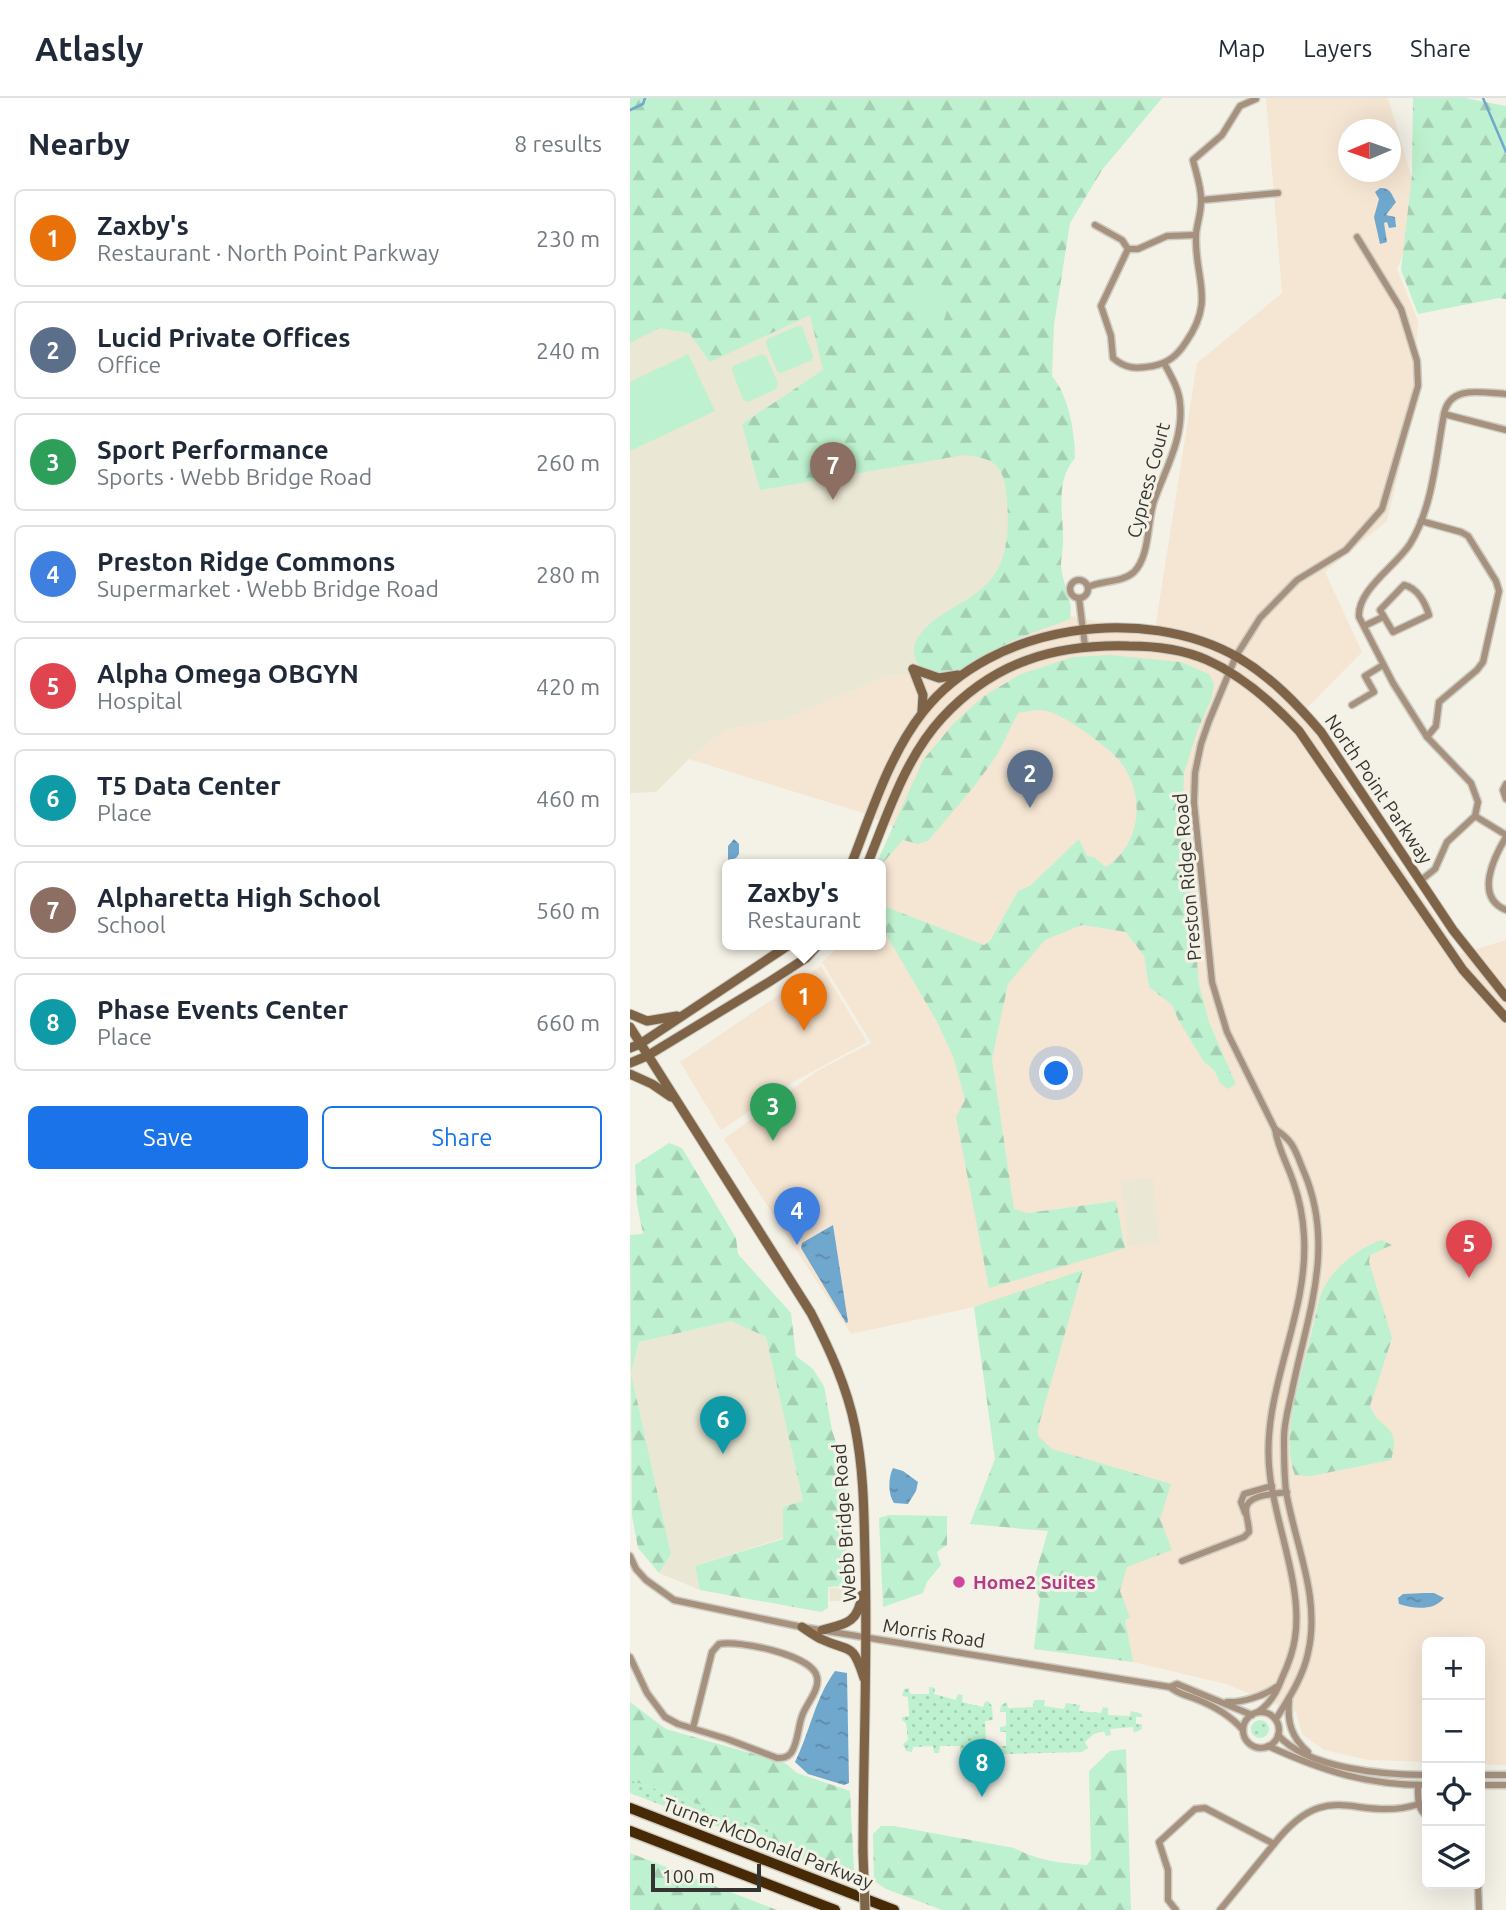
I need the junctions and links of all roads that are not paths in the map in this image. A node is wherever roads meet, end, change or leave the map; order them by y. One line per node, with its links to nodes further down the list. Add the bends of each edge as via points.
1 (1256, 99): 3 (street, via 1240,106 1222,135 1193,160)
2 (1278, 194): 3 (street)
3 (1202, 200): 5 (street)
4 (1095, 225): 7 (street)
5 (1196, 235): 7 (street, via 1167,236 1138,249); 8 (street, via 1202,308 1194,331 1178,354)
6 (1357, 237): 19 (street, Preston Ridge Road, via 1401,309 1418,386 1382,509 1346,550 1297,580 1275,600)
7 (1128, 248): 8 (street, via 1101,306 1113,358 1122,366 1138,369)
8 (1164, 363): 13 (street, Cypress Court, via 1180,401 1180,422 1154,501 1145,550 1133,573)
9 (1506, 394): 10 (street, via 1456,394)
10 (1444, 414): 11 (street); 12 (street)
11 (1506, 430)
12 (1421, 521): 16 (street, via 1400,557 1361,603 1359,617); 25 (street, via 1468,536 1499,591 1483,662 1439,702 1436,726)
13 (1088, 587): 14 (street, via 1086,595); 14 (street, Cypress Court, via 1082,580 1071,584 1071,593)
14 (1079, 598): 17 (street)
15 (1383, 617): 15 (street, via 1380,610 1404,585 1412,587 1429,615 1393,632); 16 (street)
16 (1364, 626): 20 (street)
17 (1084, 629): 18 (street); 19 (street, North Point Parkway, via 1172,632); 22 (street, North Point Parkway, via 1027,642)
18 (1085, 646): 21 (street, North Point Parkway, via 1177,650); 31 (street, North Point Parkway, via 1032,657 1002,670 941,719 910,766)
19 (1236, 656): 21 (street, Preston Ridge Road); 32 (street, North Point Parkway, via 1276,685 1321,732)
20 (1384, 665): 23 (street, via 1365,676 1374,692); 25 (street)
21 (1230, 672): 39 (street, North Point Parkway, via 1270,701 1299,731 1463,970); 47 (street, Preston Ridge Road, via 1205,732 1195,773 1208,954 1227,1032)
22 (963, 674): 24 (street, North Point Parkway); 24 (street, via 939,678 913,669 924,700)
23 (1352, 705)
24 (918, 720): 30 (street, North Point Parkway, via 900,747)
25 (1427, 737): 28 (street, via 1471,783 1478,802)
26 (1506, 784): 27 (street)
27 (1506, 799)
28 (1475, 817): 29 (street); 32 (street, via 1447,842 1435,869)
29 (1506, 836): 33 (street, via 1489,871 1493,901)
30 (853, 859)
31 (870, 859)
32 (1420, 881): 36 (street, North Point Parkway)
33 (1506, 910)
34 (781, 950): 38 (street)
35 (813, 950): 43 (street)
36 (1506, 997)
37 (630, 1014): 38 (street, via 647,1021)
38 (685, 1014): 41 (street)
39 (1506, 1018)
40 (630, 1027): 41 (street, Webb Bridge Road)
41 (640, 1044): 42 (street); 43 (street, Webb Bridge Road)
42 (630, 1048)
43 (647, 1056): 44 (street); 46 (street, Webb Bridge Road)
44 (630, 1063)
45 (630, 1074): 46 (street)
46 (675, 1099): 54 (street, Webb Bridge Road, via 829,1348 855,1425)
47 (1275, 1129): 48 (street, Preston Ridge Road, via 1301,1208 1304,1253 1301,1284 1274,1394); 49 (street, Preston Ridge Road, via 1290,1139 1309,1184 1319,1254 1312,1309 1284,1435)
48 (1272, 1486): 50 (street, Preston Ridge Road); 51 (street, via 1242,1497)
49 (1287, 1492): 50 (street); 62 (street, Preston Ridge Road, via 1312,1608 1308,1655)
50 (1274, 1494): 51 (street, via 1248,1502); 60 (street, Preston Ridge Road, via 1296,1607 1296,1636)
51 (1250, 1525): 53 (street, via 1244,1537)
52 (631, 1558): 55 (street, Morris Road, via 646,1580 674,1600)
53 (1182, 1561)
54 (866, 1569): 56 (street, via 857,1614 846,1623); 57 (street, Webb Bridge Road)
55 (802, 1627): 56 (street, Morris Road); 59 (street, via 852,1652)
56 (822, 1630): 57 (street, Morris Road)
57 (868, 1638): 59 (street, Webb Bridge Road); 61 (street, Morris Road)
58 (630, 1657): 66 (street, via 654,1705 665,1717)
59 (866, 1684): 85 (street, Webb Bridge Road, bridge)
60 (1280, 1684): 63 (street, via 1268,1693); 64 (street, Preston Ridge Road, via 1271,1701)
61 (1170, 1687): 63 (street, Morris Road, via 1185,1686); 67 (street, Morris Road, via 1233,1718)
62 (1290, 1697): 65 (street, Preston Ridge Road); 70 (street, via 1293,1735)
63 (1222, 1702): 64 (street, Morris Road)
64 (1255, 1713): 65 (street, via 1268,1713); 67 (street, via 1247,1718)
65 (1276, 1719): 68 (street)
66 (693, 1728): 66 (street, via 785,1758 791,1754 818,1684 816,1672 806,1663 765,1648 719,1644 712,1653)
67 (1243, 1730): 69 (street, via 1249,1743 1258,1748)
68 (1278, 1734): 69 (street); 70 (street, via 1285,1743)
69 (1268, 1746): 74 (street, via 1335,1774)
70 (1312, 1756): 71 (street, via 1361,1771)
71 (1422, 1775)
72 (1485, 1775): 73 (street)
73 (1506, 1775)
74 (1418, 1785): 75 (street); 78 (street)
75 (1422, 1785)
76 (1485, 1785): 77 (street)
77 (1506, 1785)
78 (1419, 1804): 80 (street); 82 (street, via 1390,1810 1323,1806 1299,1817)
79 (630, 1808): 86 (highway, Turner McDonald Parkway)
80 (1422, 1810)
81 (630, 1831): 84 (highway, Turner McDonald Parkway)
82 (1274, 1844): 87 (street, via 1212,1810 1195,1809 1159,1842 1168,1870 1168,1900); 88 (street)
83 (1478, 1889): 89 (street)
84 (835, 1910)
85 (865, 1910)
86 (894, 1910)
87 (1176, 1910)
88 (1220, 1910)
89 (1479, 1910)

